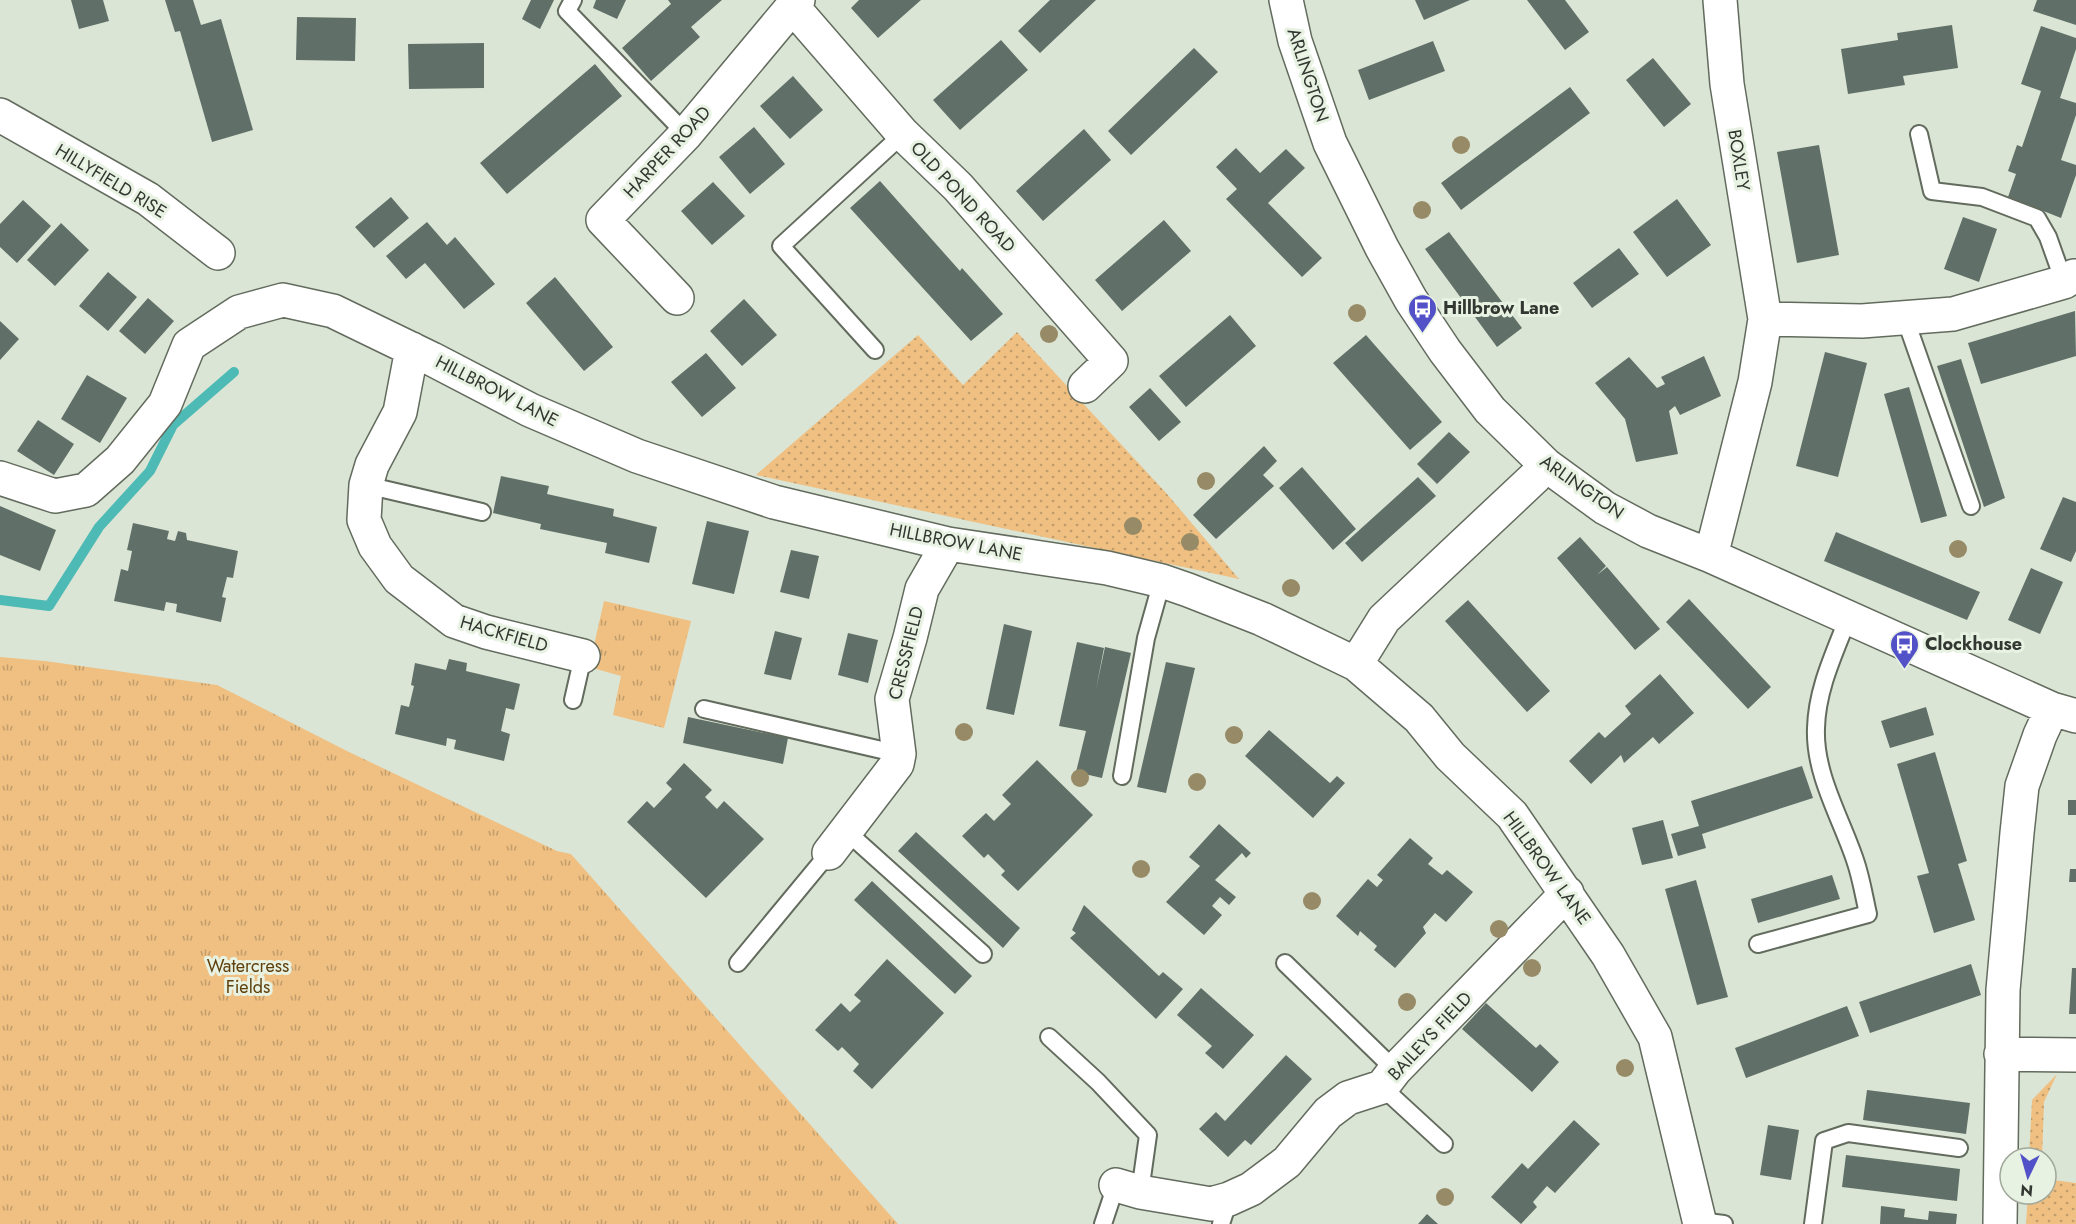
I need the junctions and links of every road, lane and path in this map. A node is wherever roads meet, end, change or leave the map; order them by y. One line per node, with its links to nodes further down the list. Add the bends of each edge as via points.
1 (573, 0): 6 (lane, via 567,11)
2 (1286, 0): 17 (street, ARLINGTON, via 1295,41 1330,143 1382,249 1445,351 1490,410)
3 (1720, 0): 13 (street, BOXLEY, via 1727,84)
4 (795, 3): 6 (street, HARPER ROAD); 7 (street, OLD POND ROAD)
5 (0, 115): 9 (street, HILLYFIELD RISE, via 148,199)
6 (686, 134): 11 (street, HARPER ROAD, via 603,220)
7 (903, 134): 15 (lane, via 781,246); 16 (street, OLD POND ROAD, via 958,187 1111,361)
8 (1919, 134): 10 (lane, via 1932,191 1982,196 2037,218)
9 (218, 253)
10 (2072, 282): 12 (street, via 1953,314)
11 (677, 298)
12 (1905, 318): 13 (street); 20 (lane)
13 (1765, 319): 23 (street, BOXLEY, via 1755,382)
14 (412, 349): 18 (street, HILLBROW LANE, via 333,311 283,300 239,312 189,345 165,404 120,460 86,490 55,496); 19 (street, HACKFIELD, via 400,412 372,465); 22 (street, HILLBROW LANE, via 530,410 637,456 774,502)
15 (874, 350)
16 (1085, 387)
17 (1546, 465): 23 (street, ARLINGTON, via 1605,508 1648,531); 27 (street, via 1384,619)
18 (0, 478)
19 (366, 485): 21 (lane); 26 (street, HACKFIELD, via 364,520 375,546 399,579 454,621)
20 (1971, 506)
21 (482, 512)
22 (948, 544): 24 (street, HILLBROW LANE, via 1107,568); 31 (street, CRESSFIELD, via 922,589 892,699)
23 (1711, 556): 25 (street, ARLINGTON)
24 (1162, 581): 27 (street, HILLBROW LANE, via 1262,619); 32 (lane, via 1146,638)
25 (1848, 618): 30 (street, ARLINGTON); 35 (lane, via 1823,679 1816,728 1820,759 1836,816 1855,860 1868,914)
26 (583, 656): 28 (lane)
27 (1356, 663): 34 (street, HILLBROW LANE, via 1419,718 1450,756 1512,815)
28 (573, 700)
29 (704, 709): 31 (lane)
30 (2064, 712): 40 (street, via 2040,735 2022,786 2003,990)
31 (899, 754): 33 (street, via 897,764)
32 (1122, 776)
33 (838, 842): 36 (lane); 37 (lane)
34 (1567, 893): 42 (street, BAILEYS FIELD); 47 (street, HILLBROW LANE, via 1655,1037)
35 (1758, 944)
36 (983, 954)
37 (738, 963)
38 (1285, 963): 42 (lane)
39 (1049, 1037): 45 (lane, via 1148,1135)
40 (2001, 1054): 41 (street); 50 (street)
41 (2076, 1055)
42 (1389, 1079): 43 (lane); 46 (street, BAILEYS FIELD, via 1348,1098 1328,1113 1287,1162)
43 (1444, 1144)
44 (1959, 1148): 49 (lane, via 1848,1133 1824,1141)
45 (1128, 1188): 46 (street, BAILEYS FIELD, via 1211,1203); 48 (lane)
46 (1225, 1212)
47 (1708, 1223)
48 (1103, 1224)
49 (1813, 1224)
50 (2000, 1224)

